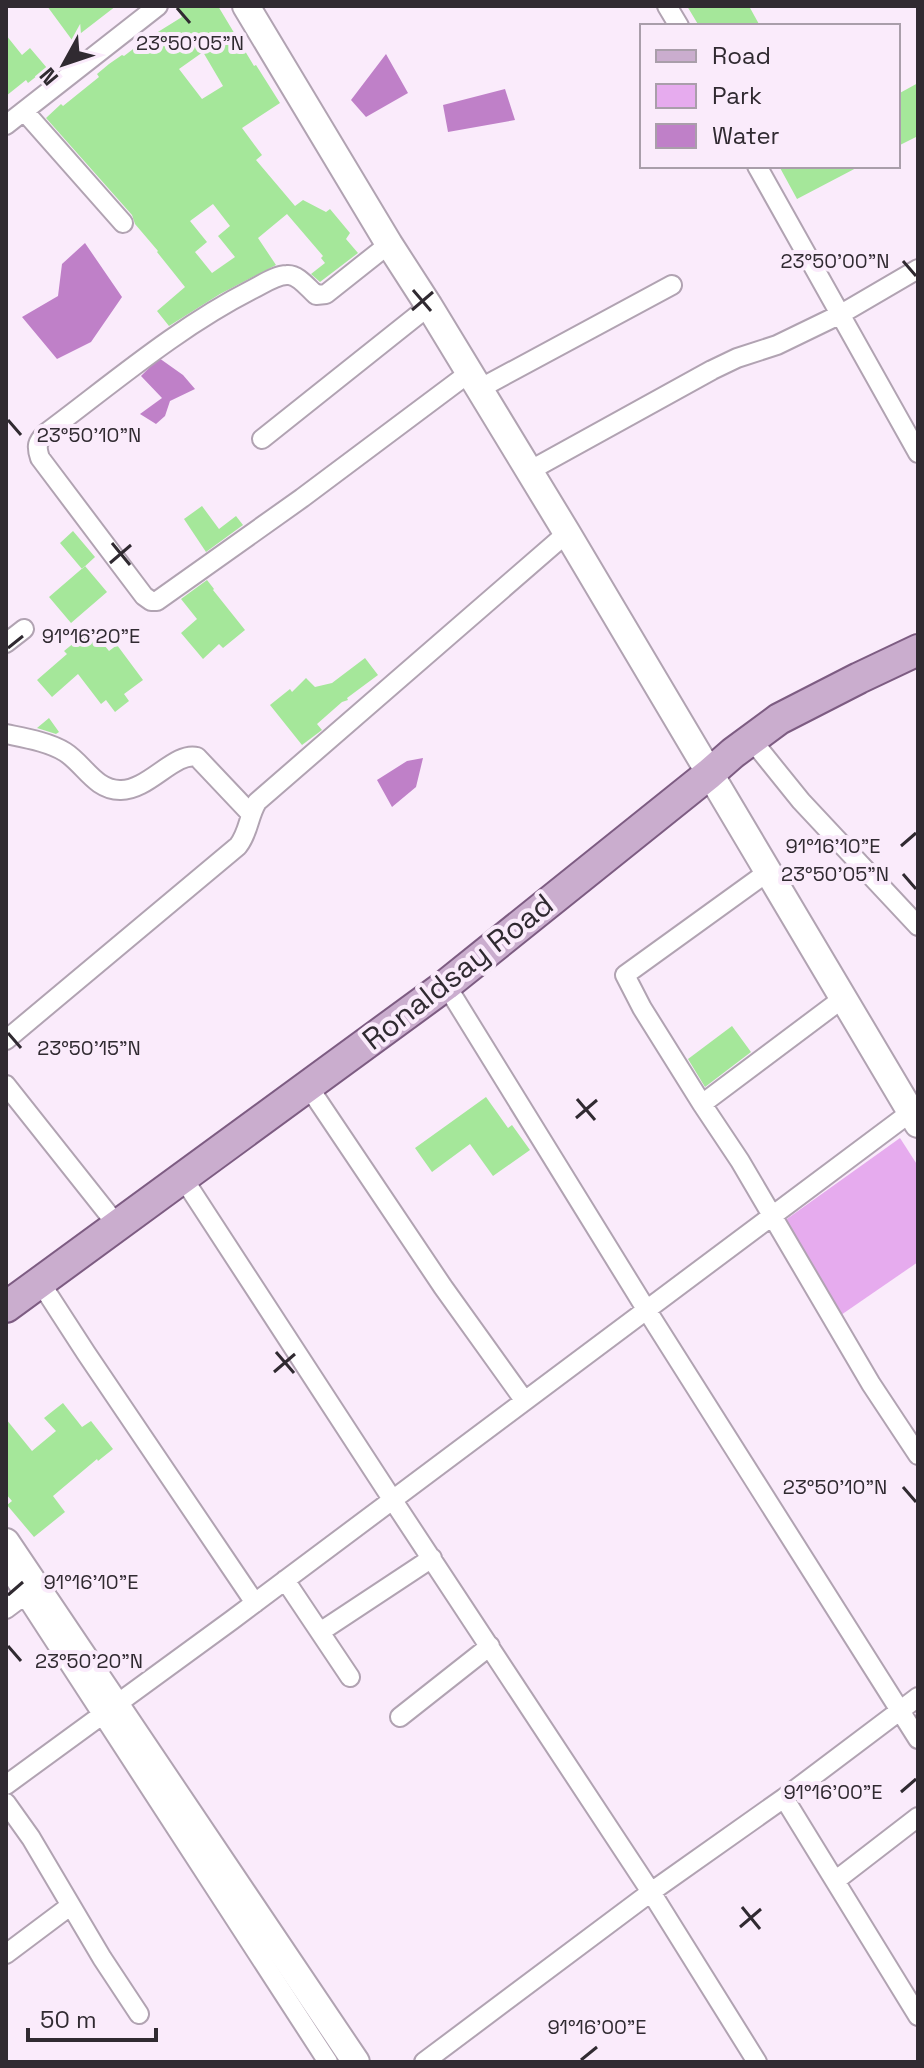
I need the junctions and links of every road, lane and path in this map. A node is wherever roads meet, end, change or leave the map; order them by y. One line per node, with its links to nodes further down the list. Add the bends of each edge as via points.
1 (158, 6): 5 (street)
2 (246, 6): 9 (street)
3 (667, 6): 4 (street)
4 (678, 24)
5 (24, 111): 6 (street); 8 (street)
6 (6, 125)
7 (758, 168): 13 (street)
8 (123, 223)
9 (389, 244): 12 (street); 14 (street, via 326,294 316,295 296,277 283,275 219,307 46,433 37,446 40,458 144,596 157,601)
10 (918, 269): 13 (street)
11 (672, 285): 14 (street)
12 (429, 306): 14 (street); 15 (street)
13 (841, 314): 16 (street); 17 (street, via 737,358)
14 (474, 381): 17 (street)
15 (262, 439)
16 (918, 453)
17 (529, 471): 18 (street)
18 (567, 533): 24 (street); 25 (street)
19 (24, 629): 20 (street)
20 (6, 643)
21 (918, 650): 23 (main road, Ronaldsay Road, via 779,719)
22 (6, 734): 25 (street, via 65,751 109,789 136,789 185,757 197,757)
23 (751, 739): 24 (main road, Ronaldsay Road); 27 (street, via 801,801)
24 (709, 774): 26 (street); 28 (main road, Ronaldsay Road)
25 (250, 813): 30 (street, via 238,846)
26 (769, 871): 29 (street); 33 (street, via 625,975)
27 (918, 926)
28 (446, 985): 32 (main road, Ronaldsay Road); 40 (street)
29 (842, 999): 33 (street); 34 (street)
30 (6, 1040)
31 (6, 1085): 37 (street)
32 (308, 1086): 35 (main road, Ronaldsay Road); 41 (street)
33 (702, 1104): 36 (street)
34 (914, 1118): 36 (street)
35 (183, 1178): 37 (main road, Ronaldsay Road); 43 (street)
36 (771, 1216): 40 (street); 42 (street)
37 (117, 1225): 38 (main road, Ronaldsay Road)
38 (40, 1282): 39 (main road, Ronaldsay Road); 48 (street)
39 (6, 1307)
40 (646, 1309): 41 (street); 55 (street)
41 (524, 1400): 43 (street)
42 (918, 1455)
43 (392, 1499): 45 (street); 46 (street)
44 (11, 1550): 47 (street)
45 (432, 1558): 50 (street); 51 (street)
46 (285, 1580): 48 (street); 50 (street)
47 (30, 1591): 49 (street); 54 (street)
48 (255, 1603): 54 (street)
49 (6, 1609)
50 (320, 1632): 52 (street)
51 (490, 1646): 56 (street); 63 (street)
52 (350, 1677)
53 (918, 1697): 55 (street)
54 (109, 1710): 58 (street); 68 (street); 69 (street)
55 (901, 1710): 57 (street); 59 (street)
56 (400, 1717)
57 (918, 1739)
58 (6, 1785)
59 (784, 1798): 62 (street); 63 (street)
60 (6, 1803): 64 (street)
61 (918, 1817): 62 (street)
62 (835, 1881): 67 (street)
63 (651, 1892): 70 (street); 71 (street)
64 (70, 1906): 65 (street); 66 (street)
65 (6, 1954)
66 (139, 2014)
67 (918, 2016)
68 (328, 2062)
69 (356, 2062)
70 (424, 2062)
71 (757, 2062)

